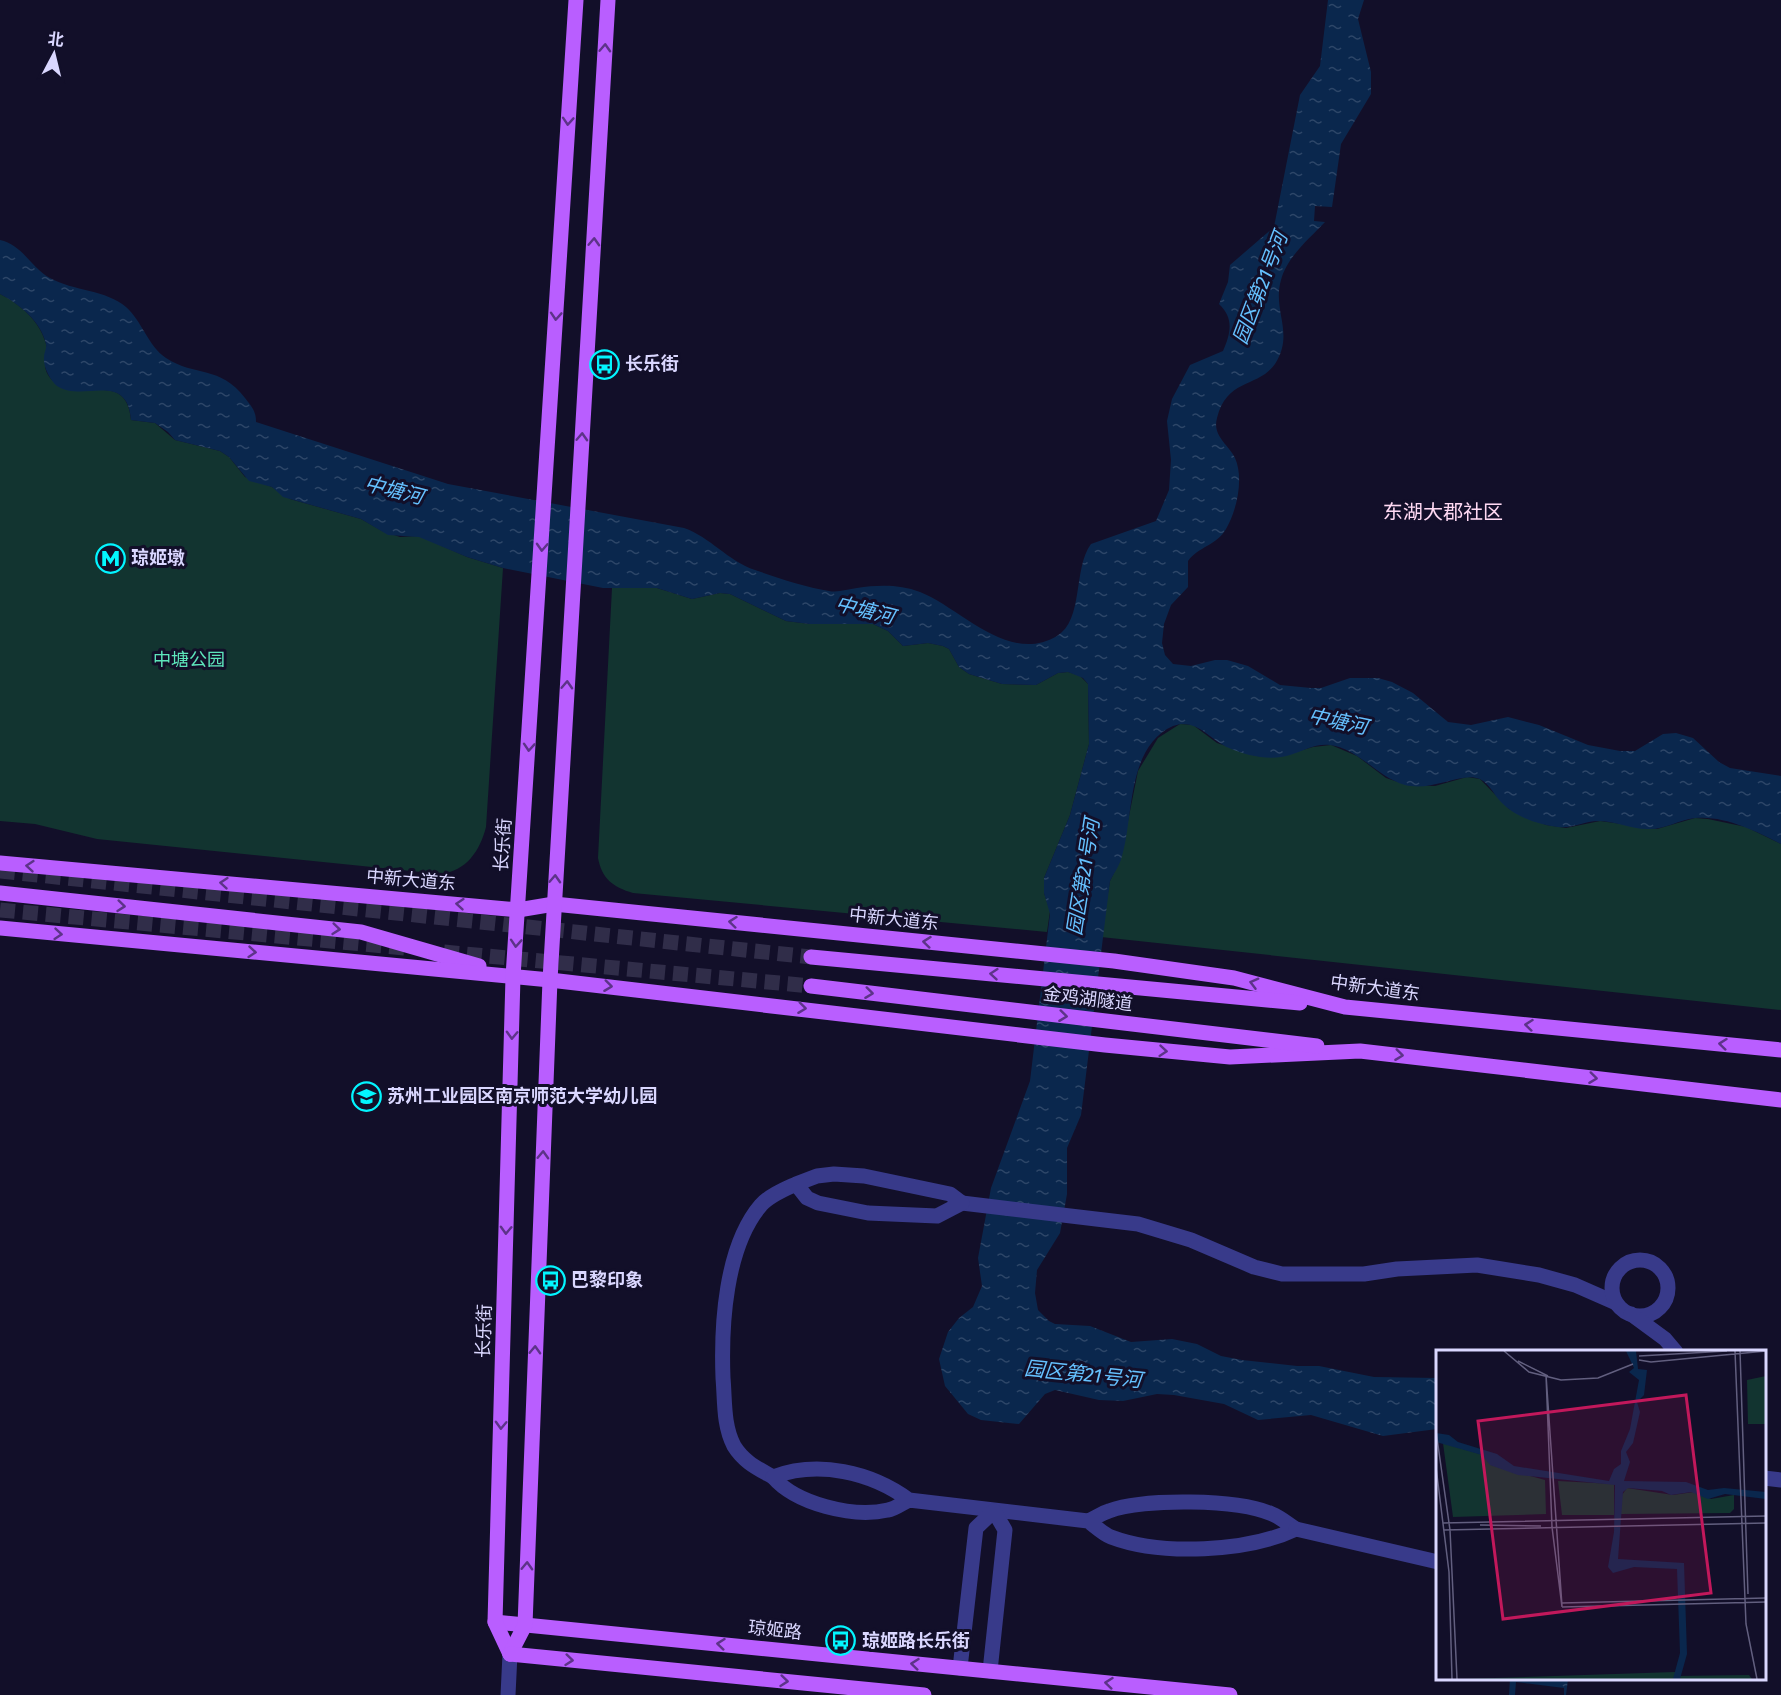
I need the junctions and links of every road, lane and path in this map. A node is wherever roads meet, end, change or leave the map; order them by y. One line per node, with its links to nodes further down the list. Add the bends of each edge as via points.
1 (576, 0): 6 (main road, 长乐街, one-way to 6)
2 (608, 0): 5 (main road, 长乐街, one-way to 2)
3 (0, 863): 6 (main road, 中新大道东, one-way to 3)
4 (0, 893): 9 (main road, one-way to 9, via 361,932)
5 (554, 904): 6 (main road, 中新大道东); 10 (main road, 长乐街); 12 (main road, 中新大道东, one-way to 5, via 1234,978 1114,961)
6 (518, 910): 9 (main road, 长乐街, one-way to 9)
7 (0, 928): 9 (main road, one-way to 9)
8 (811, 957): 12 (main road, 金鸡湖隧道, one-way to 8)
9 (513, 976): 10 (main road); 29 (main road, 长乐街, one-way to 29)
10 (550, 980): 14 (main road, one-way to 14, via 1230,1057); 30 (main road, 长乐街, one-way to 10)
11 (811, 986): 14 (main road, 金鸡湖隧道, one-way to 14)
12 (1345, 1007): 13 (main road, 中新大道东, one-way to 12)
13 (1781, 1050)
14 (1360, 1051): 15 (main road, one-way to 15)
15 (1781, 1100)
16 (796, 1184): 17 (street, via 834,1174 864,1176 951,1194); 17 (street, via 807,1198 818,1203 868,1212 937,1216); 21 (street, via 761,1205 738,1249 726,1301 722,1362 724,1404 731,1437 751,1466)
17 (962, 1203): 18 (street, via 1138,1224 1282,1274 1364,1274 1477,1265 1539,1275)
18 (1616, 1303): 19 (street); 19 (street, via 1612,1285 1620,1268 1636,1260 1654,1263 1662,1269 1669,1286 1664,1304 1649,1315)
19 (1630, 1314): 20 (street)
20 (1674, 1350)
21 (773, 1477): 24 (street, via 791,1470 842,1471 888,1485); 24 (street, via 782,1488 801,1497 848,1510 890,1510)
22 (1766, 1478): 23 (street)
23 (1781, 1480)
24 (909, 1500): 25 (street)
25 (994, 1511): 26 (street); 32 (street, via 976,1528); 33 (street, via 1005,1530)
26 (1088, 1521): 27 (street, via 1109,1536 1131,1542 1204,1549 1272,1540); 27 (street, via 1109,1510 1138,1504 1206,1503 1271,1513)
27 (1296, 1529): 28 (street)
28 (1436, 1562)
29 (495, 1622): 30 (main road, 琼姬路); 31 (main road, 长乐街)
30 (525, 1624): 31 (main road, 长乐街); 32 (main road, 琼姬路, one-way to 30)
31 (510, 1654): 34 (street, 长乐街); 35 (main road, one-way to 35)
32 (960, 1668): 33 (main road, 琼姬路)
33 (990, 1671): 36 (main road, 琼姬路, one-way to 33)
34 (508, 1695)
35 (924, 1695)
36 (1230, 1695)

